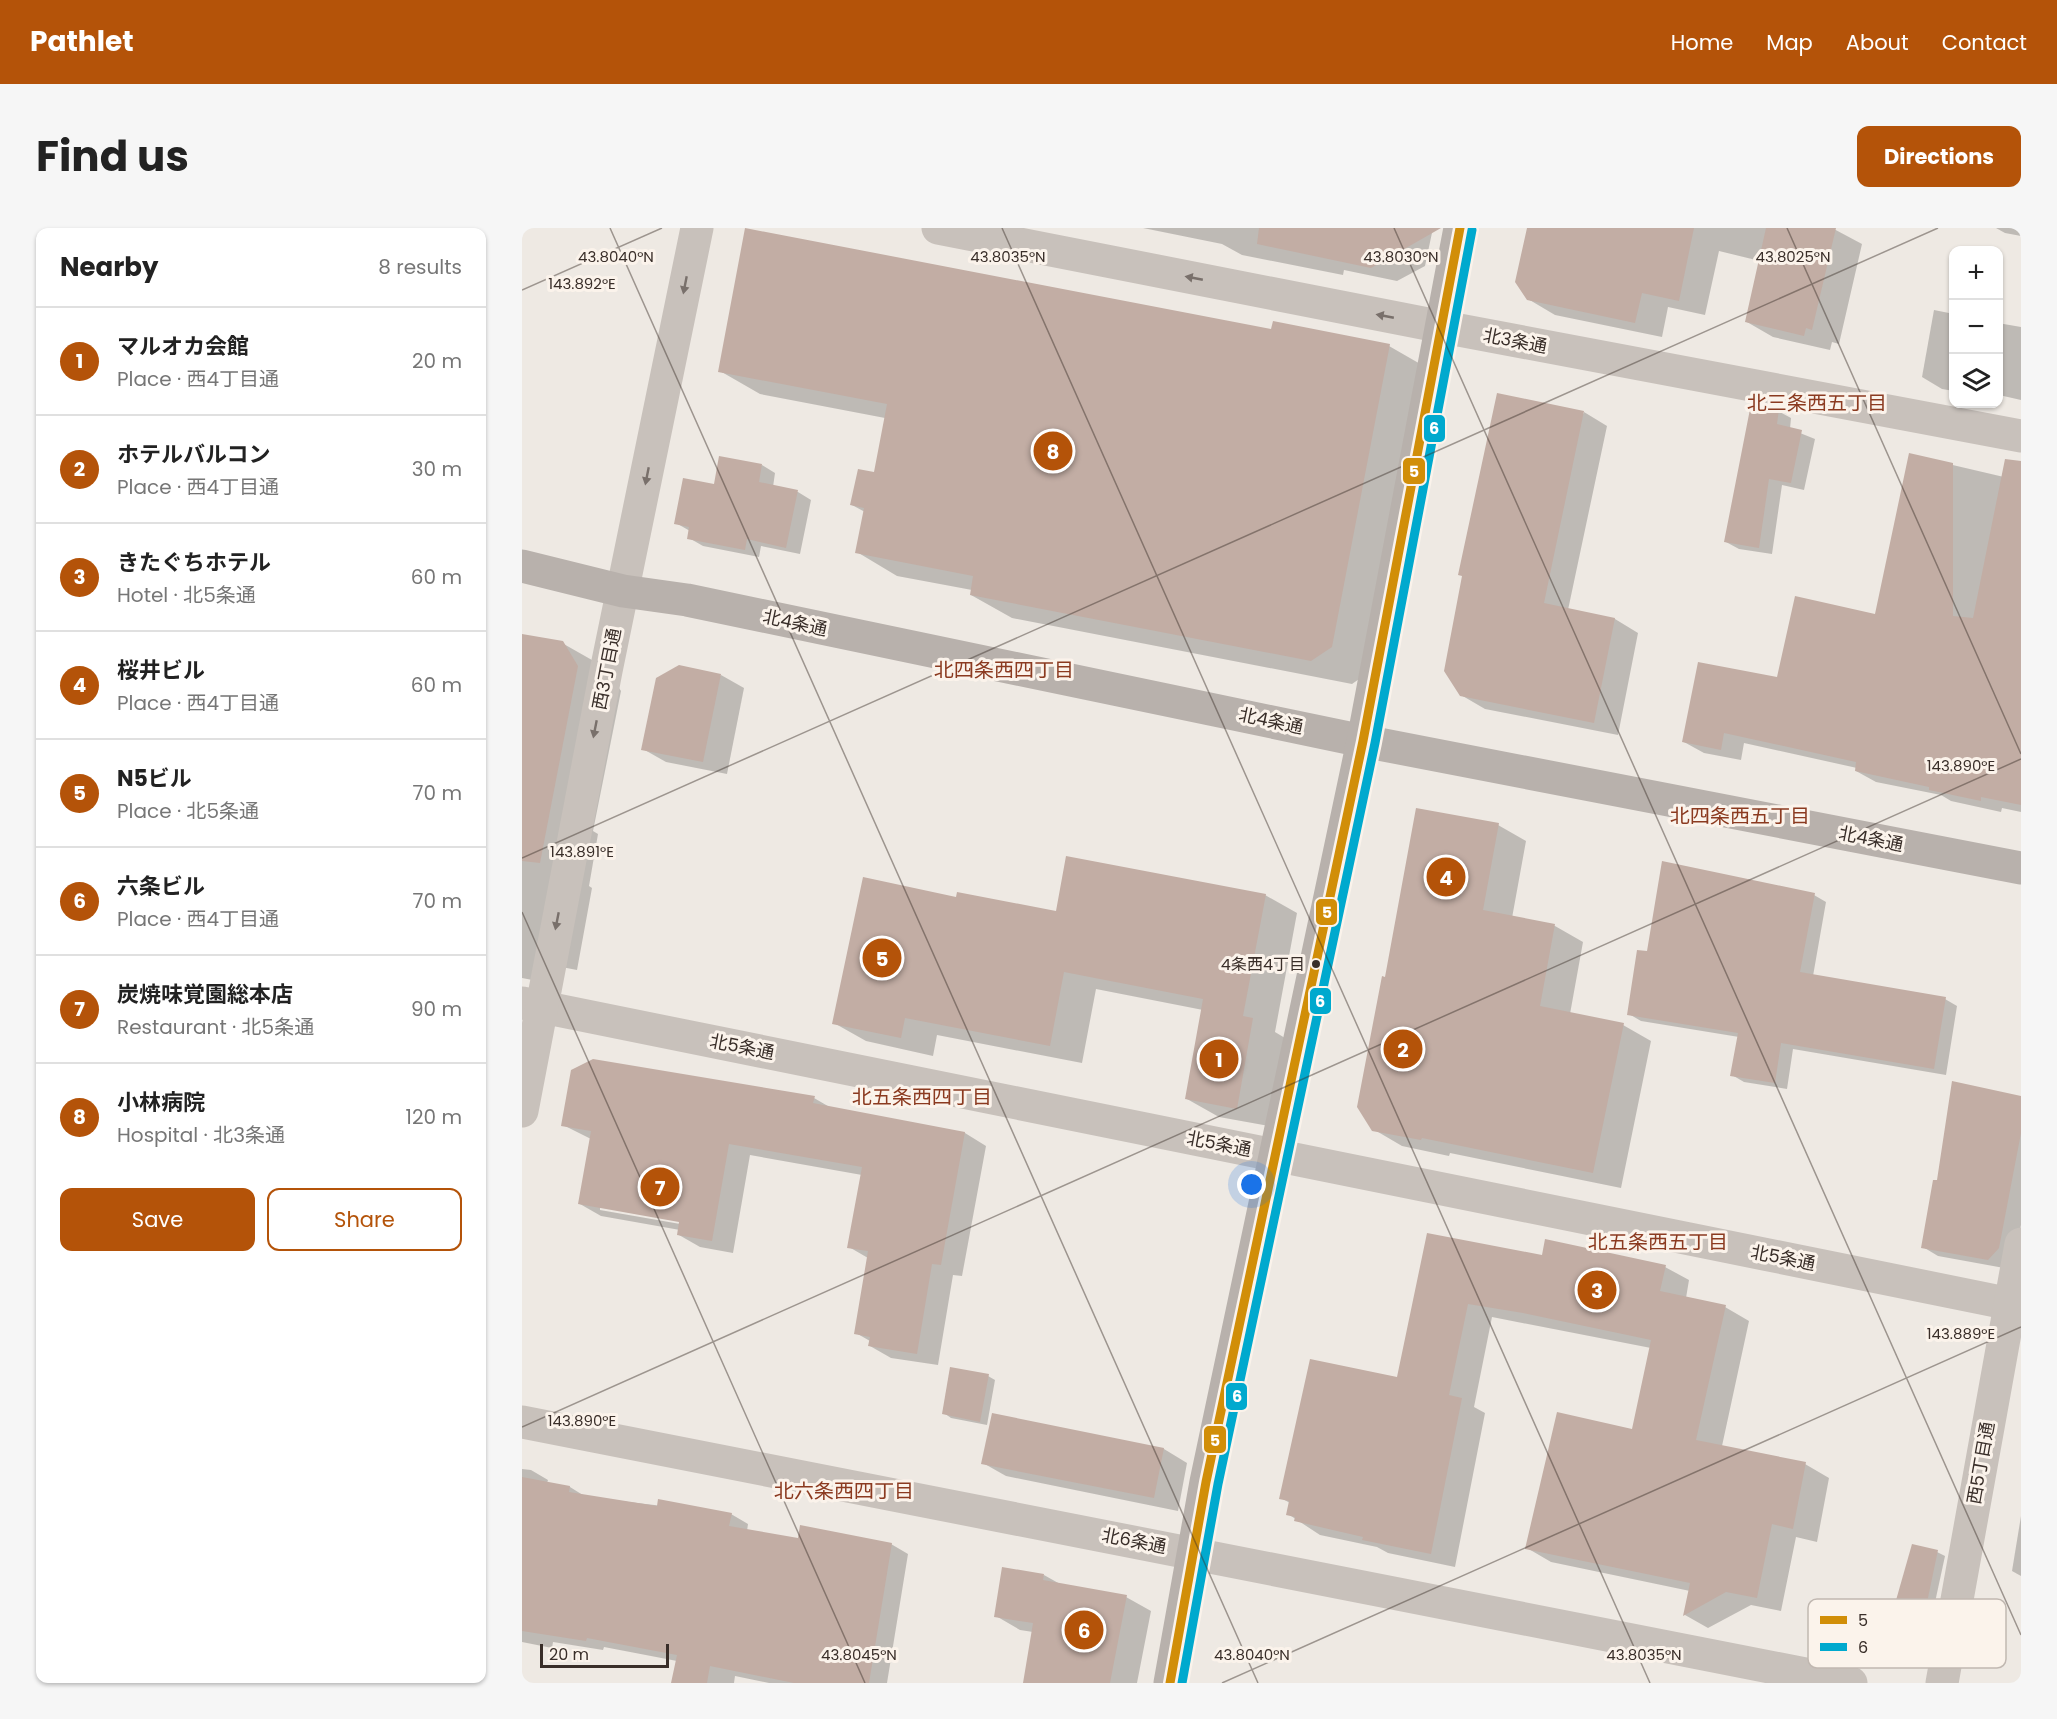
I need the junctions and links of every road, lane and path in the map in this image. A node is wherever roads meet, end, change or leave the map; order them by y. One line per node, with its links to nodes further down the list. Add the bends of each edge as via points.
1 (697, 228): 7 (street, 西3丁目通, one-way to 7)
2 (938, 228): 4 (street, 北3条通, one-way to 2)
3 (1460, 228): 4 (street)
4 (1443, 327): 5 (street, 北3条通); 8 (street)
5 (2021, 436)
6 (522, 566): 7 (street, 北4条通)
7 (623, 591): 8 (street, 北4条通, via 687,600); 10 (street, 西3丁目通, one-way to 10)
8 (1363, 741): 9 (street, 北4条通); 12 (street)
9 (2021, 868)
10 (532, 1005): 11 (street, 西3丁目通); 12 (street, 北5条通)
11 (522, 1111)
12 (1275, 1155): 14 (street, 北5条通); 16 (street)
13 (2021, 1244): 14 (street, 西5丁目通)
14 (2015, 1305): 17 (street, 西5丁目通)
15 (522, 1422): 16 (street, 北6条通)
16 (1192, 1553): 19 (street); 20 (street, 北6条通)
17 (1958, 1599)
18 (1945, 1668): 21 (street, 西5丁目通)
19 (1170, 1683)
20 (1851, 1683)
21 (1942, 1683)

